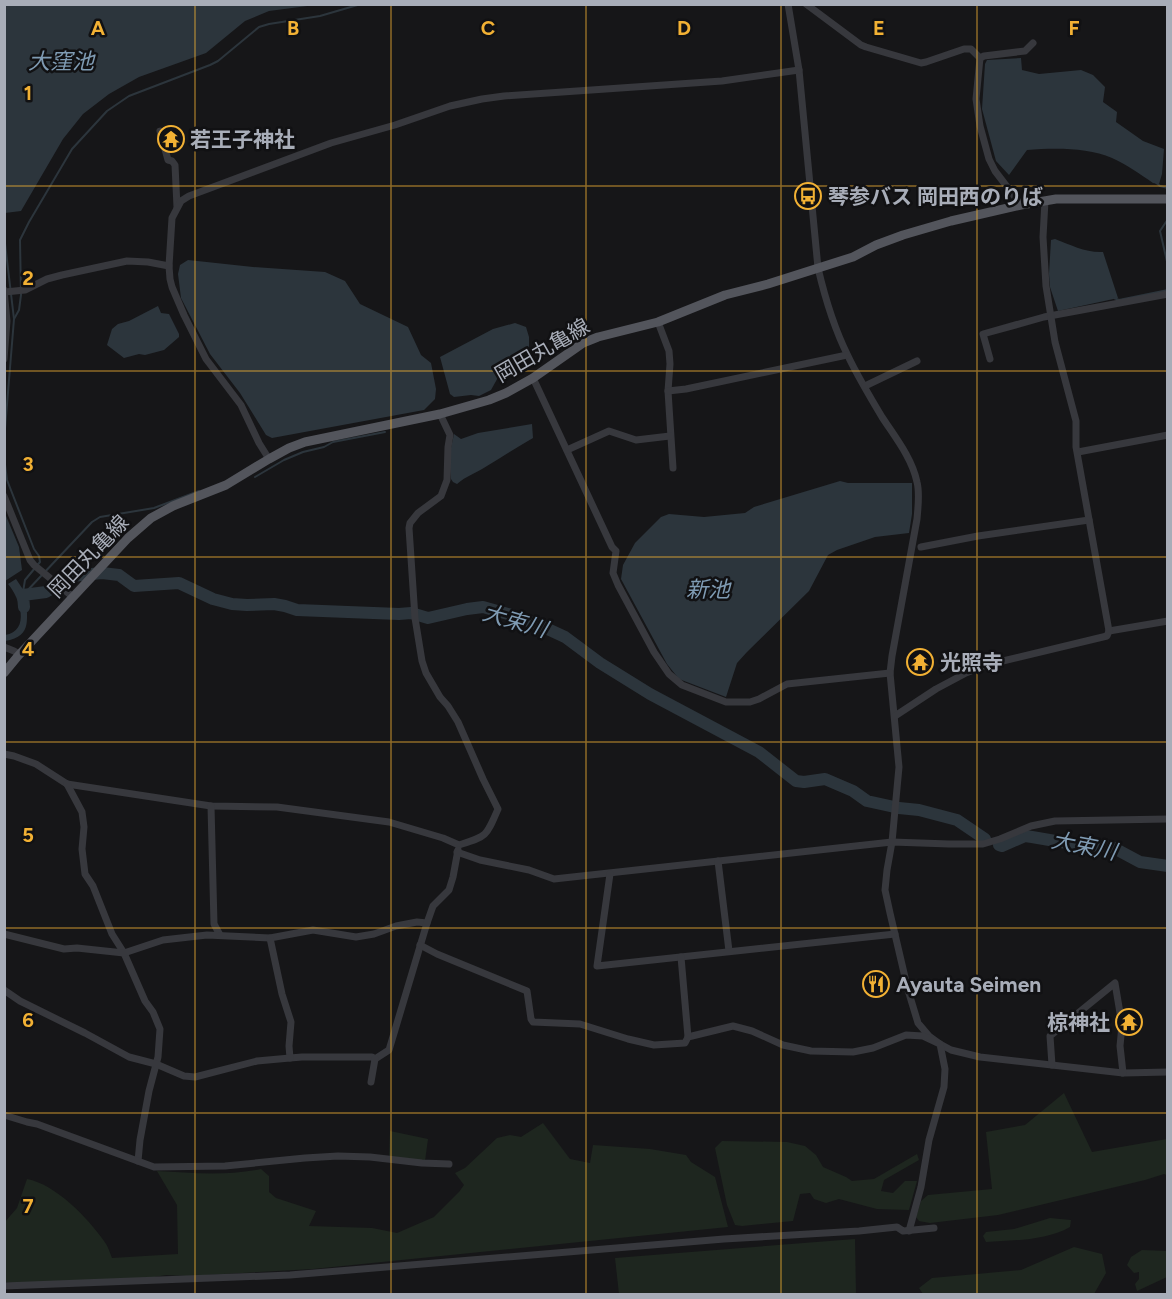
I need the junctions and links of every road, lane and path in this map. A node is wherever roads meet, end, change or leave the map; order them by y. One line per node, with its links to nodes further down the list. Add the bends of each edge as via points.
1 (788, 4): 5 (street)
2 (806, 4): 4 (street, via 866,47 921,63 964,49 971,49)
3 (1033, 43): 4 (street, via 1025,51)
4 (980, 58): 9 (street, via 977,106 989,159)
5 (799, 70): 10 (street, via 722,81 504,96 450,106 332,143 189,196); 12 (street)
6 (160, 131): 10 (street, via 168,160 175,165)
7 (1167, 199): 8 (main road, 岡田丸亀線)
8 (1045, 201): 9 (main road, 岡田丸亀線); 15 (street, via 1043,237)
9 (1021, 205): 12 (main road, 岡田丸亀線, via 903,235)
10 (177, 207): 11 (street, via 172,218)
11 (169, 266): 13 (street, via 127,261); 30 (street, via 172,287 206,359 241,405)
12 (818, 268): 17 (main road, 岡田丸亀線, via 725,295); 18 (street)
13 (5, 291): 16 (street)
14 (1167, 294): 15 (street)
15 (1052, 317): 20 (street, via 983,334); 29 (street, via 1076,421)
16 (6, 322): 19 (street)
17 (658, 322): 22 (main road, 岡田丸亀線, via 583,343); 24 (street, via 669,351)
18 (847, 356): 23 (street); 24 (street)
19 (4, 359)
20 (990, 359)
21 (917, 361): 23 (street)
22 (533, 378): 25 (main road, 岡田丸亀線, via 489,400); 28 (street)
23 (865, 386): 41 (street, via 904,451 918,483 917,519)
24 (668, 391): 27 (street)
25 (440, 414): 30 (main road, 岡田丸亀線, via 305,442); 48 (street, via 450,435 447,480 441,496 418,513 409,528 415,615 426,673 458,722 498,810 482,837)
26 (1167, 435): 29 (street)
27 (670, 436): 28 (street, via 636,440 609,432); 31 (street)
28 (567, 450): 41 (street, via 616,551 613,573 618,585 654,652 682,685 737,703 759,699 787,684)
29 (1078, 452): 33 (street)
30 (269, 459): 35 (main road, 岡田丸亀線, via 226,485 151,518)
31 (673, 468)
32 (4, 496): 35 (street, via 30,560)
33 (1089, 520): 34 (street); 37 (street)
34 (921, 547)
35 (73, 597): 39 (main road, 岡田丸亀線)
36 (1167, 621): 37 (street)
37 (1110, 631): 42 (street, via 1107,636 986,665 936,689)
38 (4, 647): 39 (street)
39 (19, 654): 40 (main road, 岡田丸亀線)
40 (4, 673)
41 (890, 673): 42 (street)
42 (895, 716): 47 (street, via 899,767)
43 (4, 754): 44 (street, via 36,764)
44 (67, 784): 45 (street); 58 (street, via 82,812 85,874)
45 (211, 806): 48 (street, via 277,807 389,822 443,838); 53 (street, via 214,924)
46 (1167, 819): 47 (street, via 1055,821 983,844)
47 (892, 842): 49 (street); 54 (street, via 885,890)
48 (458, 848): 50 (street, via 480,860 554,879); 51 (street, via 449,890 433,906)
49 (718, 861): 50 (street); 57 (street)
50 (610, 874): 59 (street, via 597,966)
51 (427, 923): 55 (street, via 396,926 356,937 313,930); 56 (street)
52 (4, 934): 58 (street, via 64,949)
53 (220, 934): 55 (street); 58 (street, via 163,940)
54 (895, 934): 57 (street); 62 (street, via 918,1023)
55 (270, 938): 63 (street, via 291,1022)
56 (420, 945): 61 (street, via 527,991 533,1022 580,1024 654,1045 685,1042); 64 (street, via 389,1050)
57 (729, 951): 59 (street)
58 (124, 953): 65 (street, via 160,1029)
59 (681, 957): 61 (street)
60 (4, 990): 65 (street, via 129,1057)
61 (688, 1037): 62 (street, via 733,1026 811,1051 853,1052 906,1035 923,1036)
62 (940, 1044): 66 (street, via 980,1057); 74 (street, via 944,1087)
63 (290, 1058): 64 (street); 65 (street, via 257,1061 195,1077)
64 (375, 1059): 69 (street)
65 (156, 1064): 71 (street)
66 (1052, 1065): 68 (street); 68 (street, via 1050,1036 1114,983 1122,1025)
67 (1167, 1072): 68 (street)
68 (1123, 1073)
69 (371, 1082)
70 (4, 1115): 71 (street)
71 (138, 1161): 72 (street, via 154,1167 177,1168 338,1156)
72 (449, 1164)
73 (934, 1228): 74 (street)
74 (909, 1231): 75 (street, via 897,1227 720,1239 290,1275)
75 (4, 1286)

